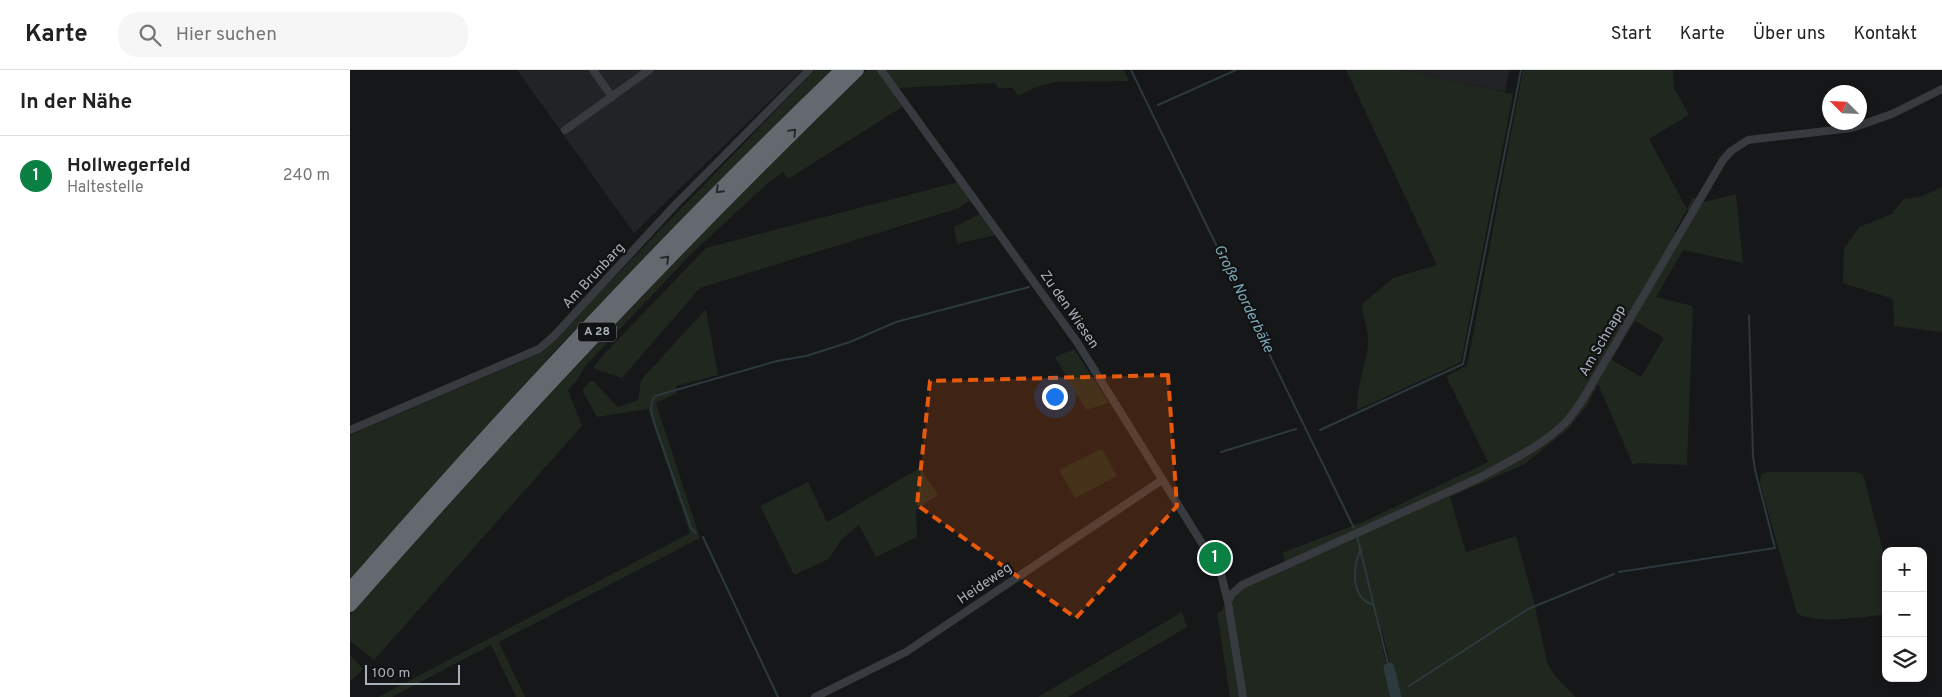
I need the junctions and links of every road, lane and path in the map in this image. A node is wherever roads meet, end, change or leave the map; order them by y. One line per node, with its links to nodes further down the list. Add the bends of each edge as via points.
1 (593, 70): 8 (street)
2 (649, 70): 8 (street)
3 (809, 70): 10 (street, Am Brunbarg, via 539,349)
4 (842, 70): 14 (highway, A 28, one-way to 14, via 657,253)
5 (857, 70): 16 (highway, A 28, one-way to 5, via 657,269)
6 (882, 70): 11 (street, Zu den Wiesen, via 1077,342)
7 (1942, 88): 13 (street, Am Schnapp, via 1892,114 1852,128 1748,140 1731,151 1584,399 1567,421 1550,436 1479,478)
8 (612, 97): 9 (street)
9 (565, 130)
10 (350, 430)
11 (1162, 480): 12 (street, Zu den Wiesen); 17 (street, Heideweg, via 906,652)
12 (1221, 574): 13 (street, via 1232,583); 15 (street)
13 (1242, 585): 15 (street, Am Schnapp)
14 (350, 590)
15 (1228, 602): 18 (street)
16 (350, 605)
17 (814, 697)
18 (1243, 697)

